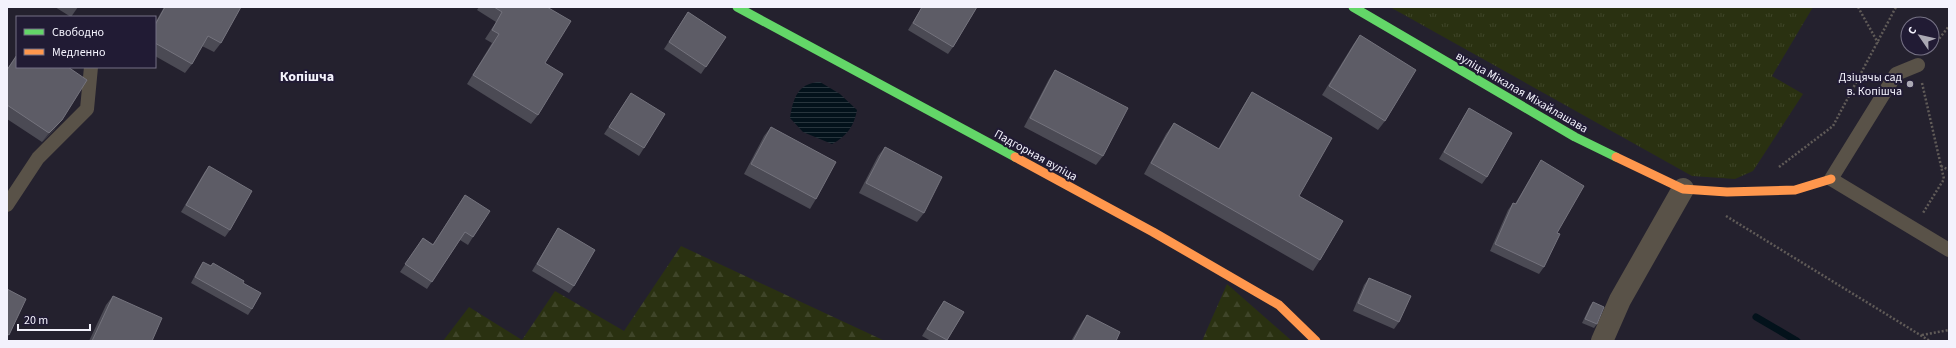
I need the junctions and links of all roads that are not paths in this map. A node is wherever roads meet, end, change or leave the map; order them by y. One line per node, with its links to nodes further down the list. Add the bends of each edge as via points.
1 (737, 7): 3 (street, Падгорная вуліца)
2 (1353, 7): 7 (street, вуліца Мікалая Міхайлашава, via 1575,138)
3 (762, 12): 10 (street, Падгорная вуліца, via 1278,305)
4 (1918, 65): 6 (lane, via 1896,74)
5 (91, 68): 8 (lane, via 87,110 38,158)
6 (1831, 179): 7 (street, via 1794,190 1726,192); 9 (lane)
7 (1683, 189): 11 (street, via 1620,300)
8 (7, 205)
9 (1949, 250)
10 (1315, 339)
11 (1602, 341)

